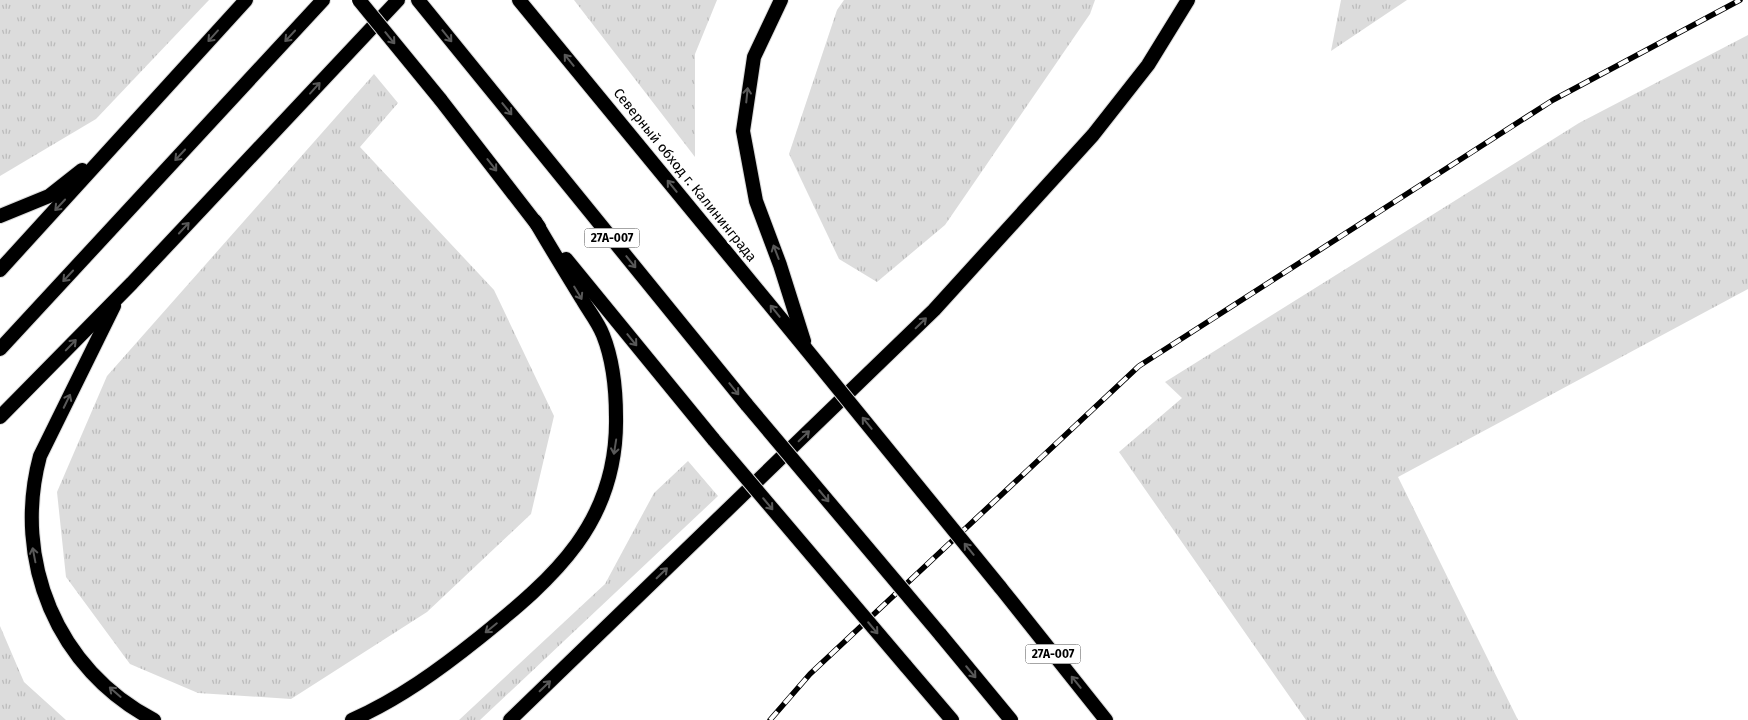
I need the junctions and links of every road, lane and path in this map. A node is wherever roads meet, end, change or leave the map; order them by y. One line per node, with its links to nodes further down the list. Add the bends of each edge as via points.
1 (246, 0): 9 (highway, one-way to 9)
2 (323, 0): 14 (highway, one-way to 14)
3 (359, 0): 11 (highway, one-way to 11, bridge)
4 (398, 0): 13 (highway, one-way to 4)
5 (418, 0): 21 (highway, 27А-007, one-way to 21, bridge, via 747,405)
6 (519, 0): 15 (highway, Северный обход г. Калининграда / 27А-007, one-way to 6)
7 (781, 0): 15 (highway, one-way to 7, via 780,264 756,201 743,131 754,57)
8 (1188, 0): 19 (highway, one-way to 8, via 934,310 1093,135 1148,65)
9 (116, 143): 10 (highway, via 49,196); 12 (highway, one-way to 12)
10 (0, 216)
11 (535, 221): 18 (highway, one-way to 18, via 603,334 616,389 617,437 611,472 600,505 559,568 529,598 439,670 383,706); 20 (highway, one-way to 20, bridge, via 714,440)
12 (0, 270)
13 (120, 294): 16 (highway, one-way to 13); 17 (highway, one-way to 13, via 117,695 92,672 69,643 53,617 42,589 32,547 33,482 40,456)
14 (0, 349)
15 (806, 349): 22 (highway, 27А-007, one-way to 15, bridge)
16 (0, 417)
17 (154, 720)
18 (352, 720)
19 (510, 720)
20 (952, 720)
21 (1011, 720)
22 (1106, 720)

